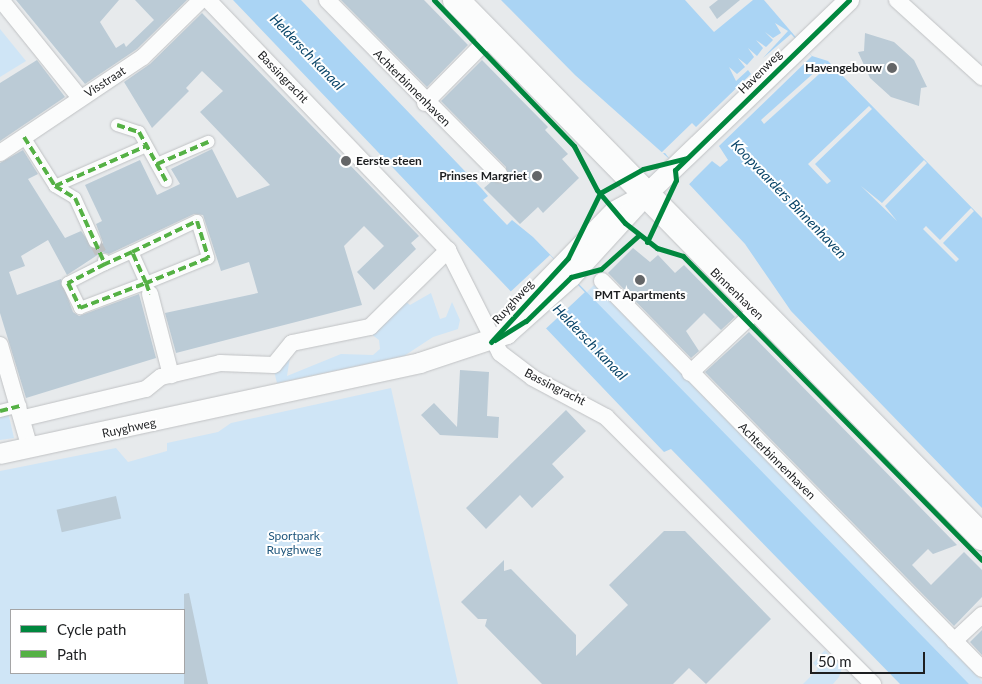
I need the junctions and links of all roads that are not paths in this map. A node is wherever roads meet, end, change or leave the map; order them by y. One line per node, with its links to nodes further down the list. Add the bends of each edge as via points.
1 (1, 0): 10 (street)
2 (201, 0): 10 (street, Visstraat, via 142,57)
3 (208, 0): 23 (street, Bassingracht)
4 (327, 0): 11 (street, Achterbinnenhaven)
5 (456, 0): 8 (main road, Binnenhaven)
6 (849, 0): 21 (street, Havenweg)
7 (897, 0): 9 (street)
8 (492, 35): 11 (street); 21 (main road, Binnenhaven)
9 (982, 77)
10 (80, 98): 13 (street, Visstraat)
11 (425, 103): 18 (street, Achterbinnenhaven)
12 (117, 125): 15 (street, via 139,132)
13 (24, 137): 16 (street, Visstraat); 20 (street)
14 (208, 142): 17 (street)
15 (146, 146): 17 (street); 20 (street)
16 (0, 153)
17 (156, 164): 19 (street)
18 (499, 174)
19 (166, 181)
20 (55, 186): 22 (street, via 75,198)
21 (648, 194): 25 (street, Havenweg); 28 (main road, Binnenhaven)
22 (95, 242)
23 (448, 250): 29 (street, Bassingracht); 32 (street, via 370,327 292,343 274,364 223,362)
24 (132, 252): 27 (street); 27 (street, via 68,282 80,308); 27 (street, via 198,221 208,258)
25 (566, 271): 29 (street, Ruyghweg)
26 (602, 281): 31 (street, Achterbinnenhaven)
27 (148, 288): 32 (street)
28 (759, 308): 31 (street, Binnenhaven); 37 (main road, Binnenhaven)
29 (491, 342): 35 (street, Ruyghweg, via 420,364); 41 (street, Bassingracht, via 533,378 606,417)
30 (0, 345): 34 (street)
31 (690, 373): 39 (street, Achterbinnenhaven)
32 (171, 375): 34 (street, via 146,389)
33 (0, 411): 34 (street)
34 (22, 412): 35 (street)
35 (30, 448): 36 (street, Ruyghweg)
36 (0, 454)
37 (982, 537)
38 (982, 615): 39 (street)
39 (954, 641): 40 (street, Achterbinnenhaven)
40 (982, 669)
41 (873, 684)

